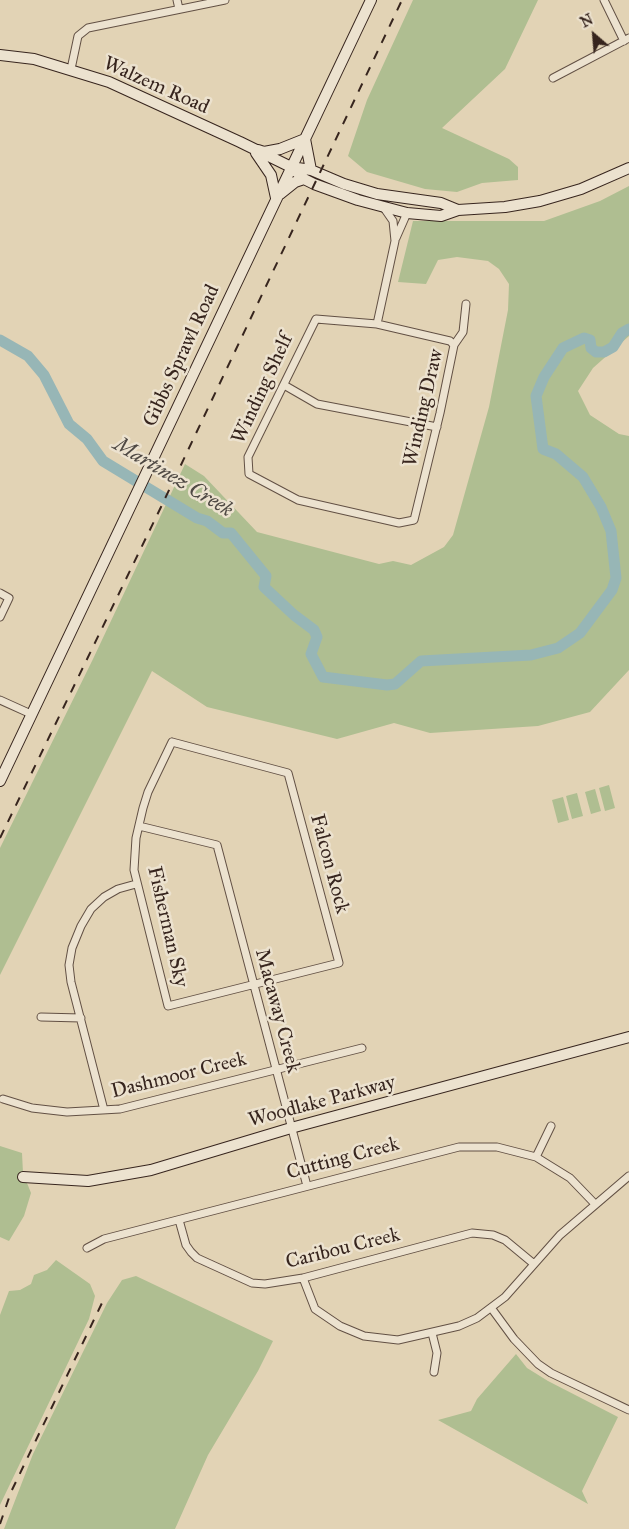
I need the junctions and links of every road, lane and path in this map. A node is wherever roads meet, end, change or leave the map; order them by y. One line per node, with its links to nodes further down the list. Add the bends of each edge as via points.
1 (177, 0): 6 (street)
2 (225, 0): 5 (street)
3 (371, 0): 11 (main road, Gibbs Sprawl Road)
4 (604, 0): 7 (street)
5 (190, 3): 6 (street)
6 (179, 9): 9 (street, via 88,28 78,36)
7 (626, 39): 10 (street)
8 (0, 55): 9 (main road, Walzem Road, via 34,59)
9 (71, 69): 12 (main road, Walzem Road, via 109,82)
10 (552, 78)
11 (305, 138): 12 (main road, via 280,149 264,152); 13 (main road, Gibbs Sprawl Road); 15 (main road)
12 (252, 148): 13 (main road, Walzem Road); 17 (main road, via 271,175)
13 (291, 167): 15 (main road, Walzem Road); 16 (main road, Walzem Road); 17 (main road, Gibbs Sprawl Road)
14 (629, 168): 19 (main road, Walzem Road, via 581,189 540,201)
15 (310, 170): 19 (main road, Walzem Road, via 363,190 441,203)
16 (304, 180): 17 (main road, via 295,182); 18 (main road, Walzem Road)
17 (276, 198): 31 (main road, Gibbs Sprawl Road)
18 (384, 208): 20 (main road, Walzem Road); 21 (street, via 393,221)
19 (458, 210): 20 (main road, Walzem Road, via 441,216)
20 (407, 212): 21 (street)
21 (395, 241): 23 (street)
22 (466, 304): 24 (street, Winding Draw, via 463,332)
23 (377, 324): 24 (street, via 450,341); 25 (street, Winding Shelf, via 316,319)
24 (454, 345): 26 (street, Winding Draw)
25 (284, 385): 26 (street, via 317,404); 27 (street, Winding Shelf, via 248,457 249,474 298,500 398,523)
26 (437, 427): 27 (street, Winding Draw)
27 (414, 520)
28 (0, 593): 29 (street, via 9,598)
29 (0, 617)
30 (0, 700): 31 (street)
31 (31, 714): 33 (main road, Gibbs Sprawl Road)
32 (288, 773): 34 (street, Fisherman Sky, via 172,742 148,792); 36 (street, Falcon Rock, via 339,963)
33 (0, 781)
34 (138, 826): 35 (street, Fisherman Sky); 36 (street, Macaway Creek, via 217,845)
35 (136, 884): 36 (street, Fisherman Sky, via 168,1006); 38 (street, via 118,889 104,898 91,909 81,926 69,965)
36 (253, 984): 41 (street, Macaway Creek)
37 (41, 1017): 38 (street)
38 (81, 1018): 43 (street)
39 (629, 1037): 45 (main road, Woodlake Parkway)
40 (362, 1048): 41 (street, Dashmoor Creek)
41 (276, 1069): 43 (street, Dashmoor Creek, via 138,1106); 45 (street, Macaway Creek)
42 (3, 1098): 43 (street, Dashmoor Creek, via 51,1110)
43 (104, 1110)
44 (552, 1126): 46 (street)
45 (291, 1128): 48 (main road, Woodlake Parkway, via 116,1178 61,1181); 49 (street, Macaway Creek)
46 (536, 1157): 49 (street, Cutting Creek, via 497,1147 459,1147); 50 (street, Cutting Creek, via 570,1178)
47 (629, 1176): 50 (street)
48 (23, 1177)
49 (308, 1186): 51 (street, Cutting Creek)
50 (595, 1204): 53 (street)
51 (179, 1220): 52 (street, Cutting Creek, via 104,1239); 54 (street, Caribou Creek, via 191,1252 241,1279 266,1284)
52 (87, 1248)
53 (534, 1264): 54 (street, Caribou Creek, via 506,1240 472,1233); 55 (street)
54 (303, 1278): 56 (street, via 315,1309 340,1326 381,1340)
55 (492, 1309): 56 (street, via 459,1326); 58 (street, via 538,1364)
56 (432, 1333): 57 (street, via 437,1353)
57 (434, 1372)
58 (629, 1410)

